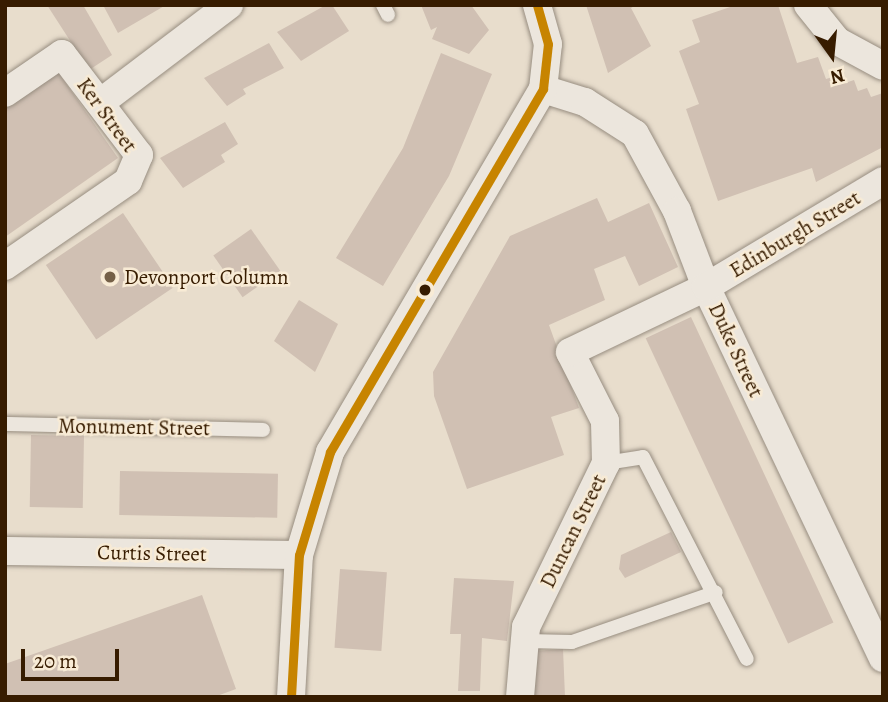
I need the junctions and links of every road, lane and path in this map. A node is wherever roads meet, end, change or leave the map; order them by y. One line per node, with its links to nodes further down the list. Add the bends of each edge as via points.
1 (229, 5): 7 (street)
2 (537, 5): 5 (street, via 548,44)
3 (808, 5): 4 (street, via 837,41)
4 (883, 66)
5 (543, 89): 10 (street, Duke Street, via 585,102 635,134 677,211); 15 (street, via 332,447)
6 (5, 93): 7 (street, Ker Street, via 62,54)
7 (100, 103): 9 (street, Ker Street, via 139,155 128,181)
8 (883, 181): 10 (street, Edinburgh Street)
9 (5, 267)
10 (706, 287): 13 (street, Duncan Street, via 570,352 605,421); 18 (street, Duke Street)
11 (5, 424): 12 (lane, Monument Street)
12 (263, 430)
13 (606, 463): 16 (lane, via 643,457); 17 (street, Duncan Street, via 526,627)
14 (5, 551): 15 (street, Curtis Street)
15 (299, 555): 20 (street)
16 (716, 592): 17 (lane, via 572,642); 19 (lane)
17 (526, 641): 21 (street, Duncan Street)
18 (883, 658)
19 (747, 659)
20 (292, 697)
21 (520, 697)

